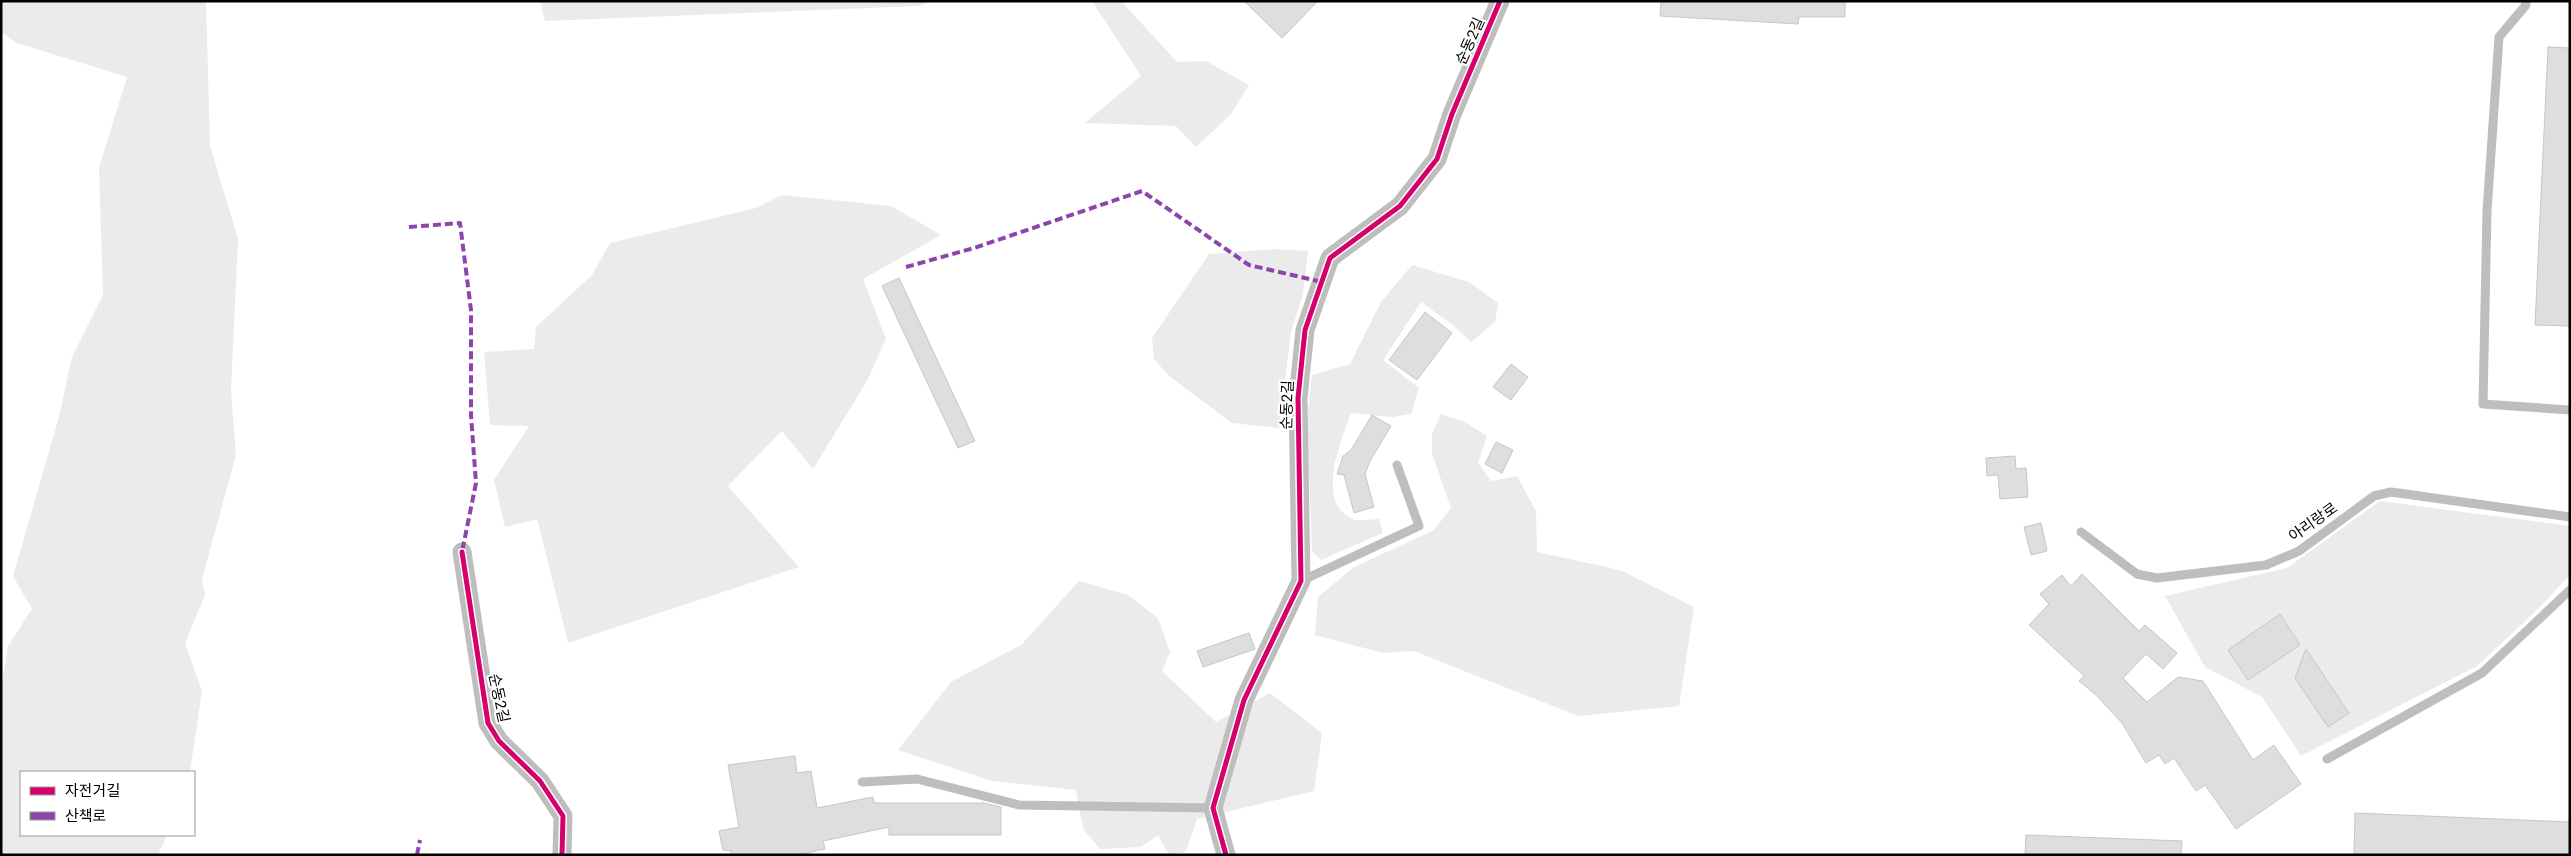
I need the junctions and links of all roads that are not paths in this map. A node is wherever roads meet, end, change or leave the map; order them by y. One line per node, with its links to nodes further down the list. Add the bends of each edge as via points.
1 (1500, 1): 8 (street, 순동2길, via 1452,114 1437,159 1400,206 1330,258 1305,330 1298,398)
2 (2525, 1): 3 (lane, via 2526,5 2499,37 2487,211 2483,404)
3 (2570, 410)
4 (1397, 465): 8 (lane, via 1419,526)
5 (2570, 517): 6 (lane, 아리랑로, via 2391,492 2374,496 2299,551 2266,565 2157,578 2137,574)
6 (2082, 532)
7 (462, 552): 13 (street, 순동2길, via 488,723 499,741 540,781 563,816)
8 (1301, 581): 12 (street, 순동2길, via 1244,700)
9 (2570, 590): 10 (lane, via 2482,673)
10 (2327, 759)
11 (862, 782): 12 (lane, via 917,779 1019,805)
12 (1213, 808): 14 (street)
13 (562, 855)
14 (1226, 855)

